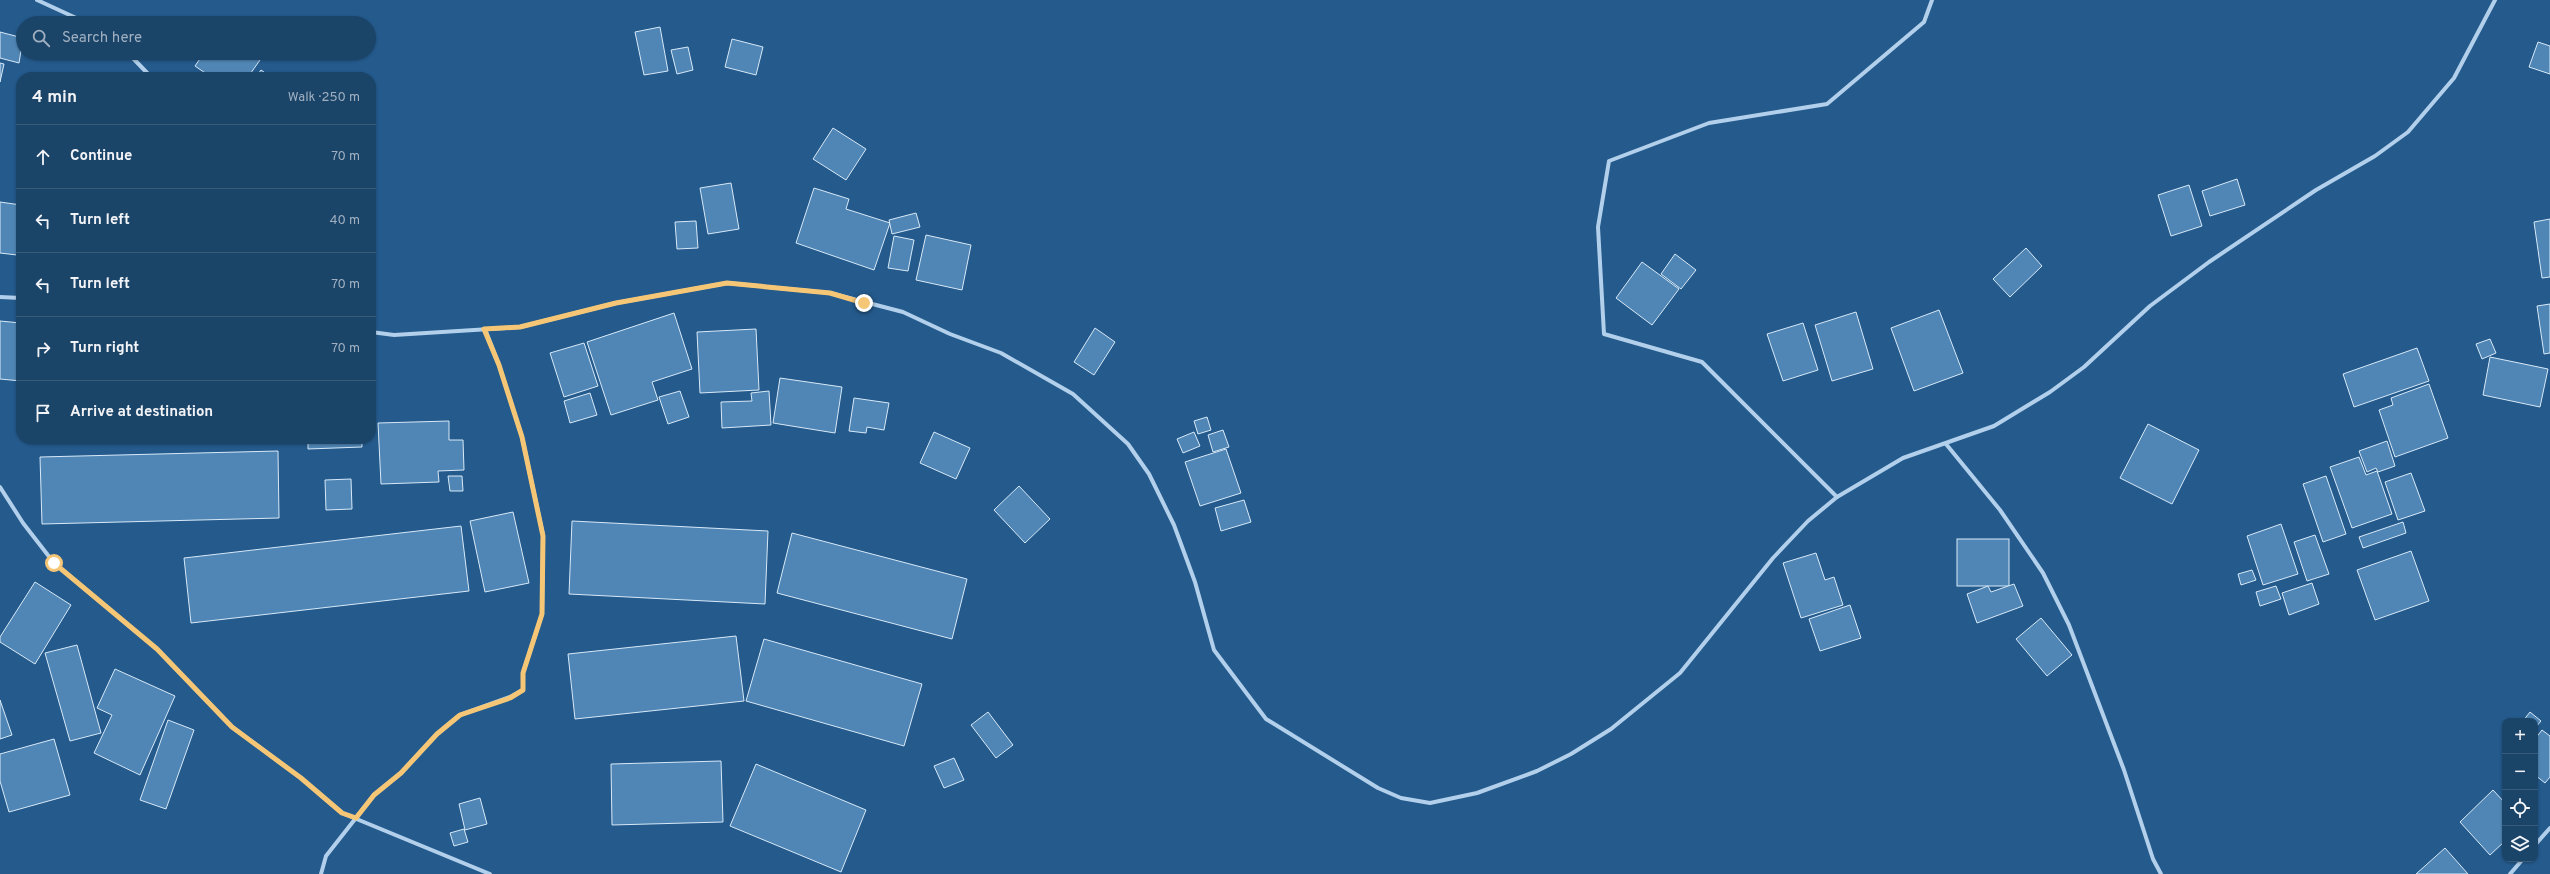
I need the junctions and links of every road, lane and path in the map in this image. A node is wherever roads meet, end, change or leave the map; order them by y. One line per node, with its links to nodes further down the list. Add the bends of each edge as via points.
1 (37, 0): 4 (street)
2 (1932, 0): 13 (street, via 1924,22 1827,104 1709,123 1609,161 1598,227 1604,334 1702,362)
3 (2495, 0): 11 (street, via 2454,78 2408,132 2375,156 2316,190 2209,262 2150,306 2084,367 2050,392 1994,426)
4 (72, 16)
5 (135, 60): 6 (street)
6 (146, 72)
7 (0, 297): 8 (street)
8 (16, 298)
9 (484, 329): 10 (street, via 394,335); 13 (street, via 520,327 616,303 727,283 830,293 903,312 950,334 1001,352 1073,394 1108,424 1132,450 1149,474 1174,525 1195,582 1214,650 1266,719 1378,788 1401,798 1430,803 1477,793 1537,771 1611,729 1680,673 1773,558 1808,521); 14 (street, via 499,365 522,437 543,536 542,614 523,673 523,690 510,698 460,715 437,734 401,773 374,795)
10 (376, 333)
11 (1946, 444): 13 (street, via 1903,458); 20 (street, via 2000,510 2043,573 2070,625 2124,770 2153,859)
12 (0, 487): 14 (street, via 23,523 54,563 157,649 232,727 301,778 342,813)
13 (1837, 497)
14 (356, 818): 18 (street, via 326,856); 19 (street)
15 (2550, 828): 16 (street)
16 (2538, 842)
17 (2520, 862): 21 (street)
18 (321, 874)
19 (490, 874)
20 (2161, 874)
21 (2510, 874)

